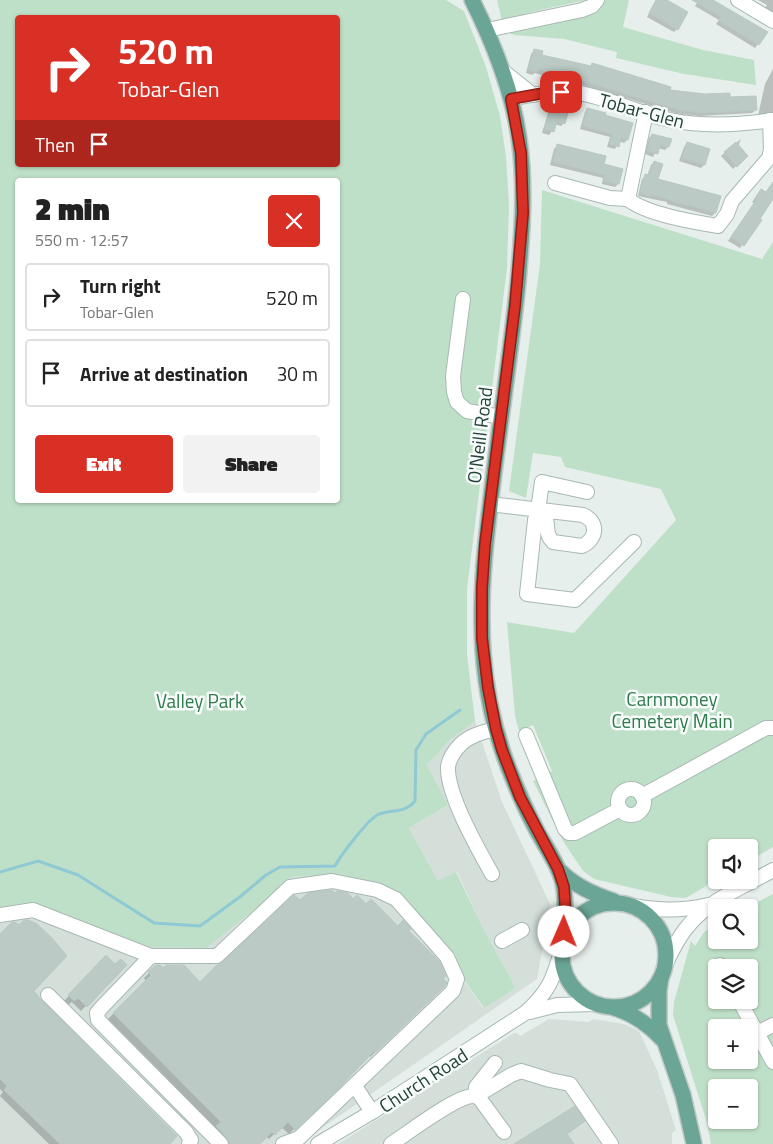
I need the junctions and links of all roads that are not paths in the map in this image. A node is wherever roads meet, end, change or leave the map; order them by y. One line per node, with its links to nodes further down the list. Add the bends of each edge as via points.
1 (472, 0): 5 (main road, O'Neill Road)
2 (597, 0): 5 (street, via 582,10)
3 (738, 0): 4 (street)
4 (773, 21)
5 (487, 30): 6 (main road, O'Neill Road)
6 (502, 71): 7 (street); 8 (main road, O'Neill Road)
7 (533, 94): 8 (street, Tobar-Glen); 9 (street, Tobar-Glen, via 580,93)
8 (511, 99): 15 (main road, O'Neill Road, via 521,153 523,213)
9 (646, 112): 10 (street, Tobar-Glen, via 669,120 702,124); 13 (street)
10 (771, 120): 11 (street)
11 (771, 160): 13 (street, via 732,201 718,226 636,206)
12 (555, 182): 13 (street, via 610,198)
13 (628, 199)
14 (463, 299): 15 (street, via 453,376 457,402 467,411)
15 (501, 417): 17 (main road, O'Neill Road)
16 (587, 492): 18 (street, via 542,482)
17 (490, 504): 18 (street); 21 (main road, O'Neill Road, via 482,621 488,688)
18 (540, 510): 19 (street, via 535,520 527,594 575,600)
19 (634, 542)
20 (773, 728): 22 (street, via 766,728 642,796 632,789 625,791 618,801 620,809 575,833 565,830)
21 (496, 729): 23 (main road, O'Neill Road, via 520,797); 25 (street, via 476,734 461,744 448,765 460,810)
22 (526, 735)
23 (558, 869): 27 (main road, O'Neill Road, via 577,886); 34 (main road, O'Neill Road, via 564,887 566,921)
24 (773, 870): 26 (street)
25 (492, 874)
26 (722, 899)
27 (625, 904): 28 (street, via 659,910); 34 (main road, via 602,904 591,908 574,922); 36 (main road, via 655,924 665,952)
28 (708, 906)
29 (708, 908): 36 (street, via 689,924)
30 (0, 915): 32 (street, via 32,910)
31 (522, 930): 33 (street)
32 (112, 940): 35 (street); 37 (street, via 134,962)
33 (502, 941)
34 (563, 946): 39 (main road, via 565,972 570,982 581,995); 41 (street, Church Road, via 546,992)
35 (151, 956): 37 (street); 49 (street, via 218,956 290,887 332,881 377,890 396,899 447,958 457,980 453,990)
36 (663, 970): 39 (main road, via 651,991 632,1004); 44 (main road, via 659,991)
37 (136, 971): 45 (street, via 97,1013 98,1020)
38 (48, 995): 48 (street)
39 (602, 1005): 41 (street, Church Road, via 557,1005); 44 (main road, via 639,1018)
40 (745, 1009): 43 (street)
41 (525, 1013): 51 (street, Church Road)
42 (773, 1025): 43 (street)
43 (764, 1036): 46 (street)
44 (662, 1039): 59 (main road, via 683,1096)
45 (137, 1059): 48 (street); 54 (street)
46 (773, 1062)
47 (495, 1063): 50 (street, via 476,1087)
48 (125, 1071): 53 (street, via 186,1132 191,1140)
49 (355, 1086): 51 (street); 55 (street, via 299,1138)
50 (476, 1096): 52 (street); 57 (street, via 454,1102); 58 (street, via 521,1071 570,1084)
51 (372, 1112): 56 (street, Church Road)
52 (504, 1132)
53 (189, 1144)
54 (221, 1144)
55 (283, 1144)
56 (318, 1144)
57 (391, 1144)
58 (611, 1144)
59 (694, 1144)

